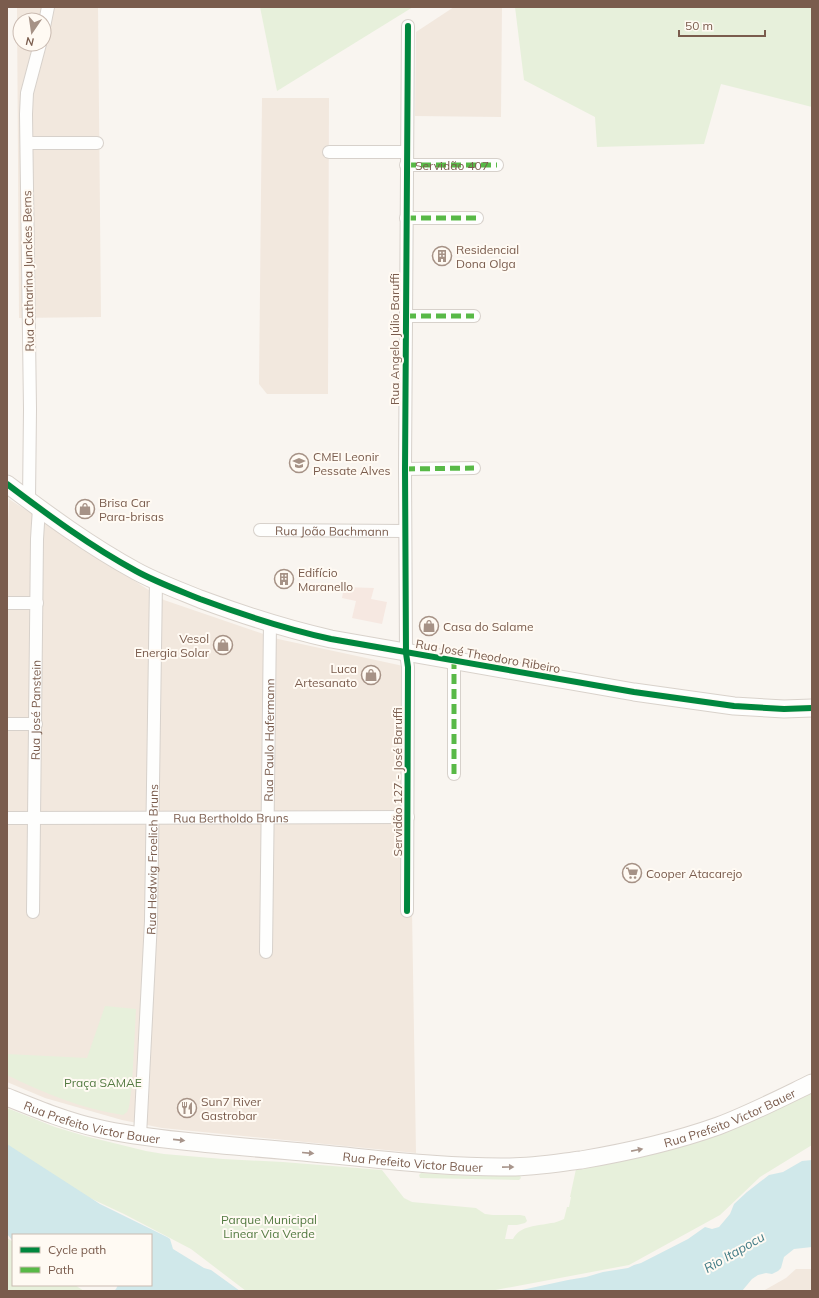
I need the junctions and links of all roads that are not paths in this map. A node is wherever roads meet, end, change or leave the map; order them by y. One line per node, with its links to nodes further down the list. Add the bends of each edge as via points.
1 (408, 26): 6 (street, Rua Angelo Júlio Baruffi)
2 (38, 52): 4 (street, Rua Catharina Junckes Berns, via 27,93)
3 (97, 142): 4 (street)
4 (27, 143): 16 (street, Rua Catharina Junckes Berns, via 30,409)
5 (329, 152): 6 (street)
6 (407, 152): 7 (street, Rua Angelo Júlio Baruffi)
7 (406, 165): 8 (street, Servidão 407); 9 (street, Rua Angelo Júlio Baruffi)
8 (497, 165)
9 (406, 218): 10 (street); 11 (street, Rua Angelo Júlio Baruffi)
10 (477, 218)
11 (406, 316): 12 (street); 14 (street, Rua Angelo Júlio Baruffi)
12 (474, 316)
13 (474, 468): 14 (street)
14 (404, 469): 18 (street, Rua Angelo Júlio Baruffi)
15 (7, 484): 16 (main road, Rua José Theodoro Ribeiro)
16 (34, 504): 19 (main road, Rua José Theodoro Ribeiro, via 85,541); 21 (street, Rua José Panstein)
17 (260, 530): 18 (street, Rua João Bachmann)
18 (405, 531): 23 (street, Rua Angelo Júlio Baruffi)
19 (156, 581): 22 (main road, Rua José Theodoro Ribeiro); 29 (street, Rua Hedwig Froelich Bruns)
20 (7, 603): 21 (street)
21 (37, 603): 27 (street, Rua José Panstein)
22 (270, 623): 23 (main road, Rua José Theodoro Ribeiro, via 302,633); 30 (street, Rua Paulo Hafermann)
23 (406, 653): 24 (main road, Rua José Theodoro Ribeiro); 31 (street, Servidão 127 - José Baruffi)
24 (454, 661): 25 (main road, Rua José Theodoro Ribeiro, via 634,692 734,706); 28 (street)
25 (812, 708)
26 (7, 724): 27 (street)
27 (36, 724): 33 (street, Rua José Panstein)
28 (454, 774)
29 (152, 817): 30 (street, Rua Bertholdo Bruns); 33 (street, Rua Bertholdo Bruns); 39 (street, Rua Hedwig Froelich Bruns, via 151,921)
30 (268, 817): 31 (street, Rua Bertholdo Bruns); 36 (street, Rua Paulo Hafermann)
31 (408, 817): 34 (street, Servidão 127 - José Baruffi)
32 (7, 818): 33 (street, Rua Bertholdo Bruns)
33 (34, 818): 35 (street, Rua José Panstein)
34 (408, 911)
35 (33, 912)
36 (266, 952)
37 (812, 1083): 39 (main road, Rua Prefeito Victor Bauer, one-way to 37, via 435,1164 478,1167 534,1166 607,1156 688,1136 750,1113)
38 (7, 1097): 39 (main road, Rua Prefeito Victor Bauer, via 62,1118)
39 (140, 1136)

